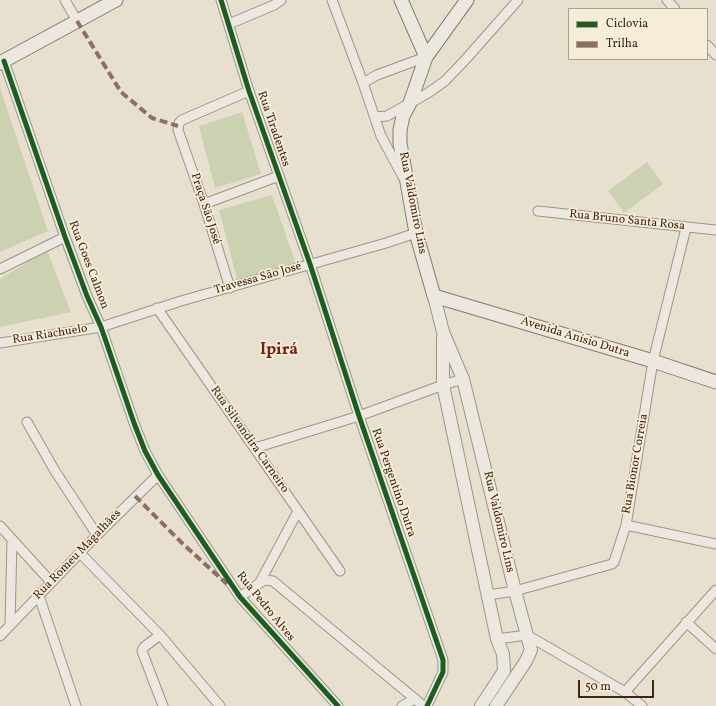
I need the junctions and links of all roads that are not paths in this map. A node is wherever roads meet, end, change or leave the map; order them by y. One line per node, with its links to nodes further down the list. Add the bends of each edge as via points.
1 (65, 0): 11 (street)
2 (116, 0): 11 (main road)
3 (221, 0): 12 (street, Rua Tiradentes)
4 (281, 0): 12 (street)
5 (332, 0): 17 (street)
6 (402, 0): 15 (main road)
7 (467, 0): 15 (main road, Rua Valdomiro Lins)
8 (518, 0): 19 (street, via 445,81)
9 (667, 0): 10 (street)
10 (674, 8)
11 (77, 21): 16 (main road)
12 (228, 24): 18 (street, Rua Tiradentes)
13 (708, 46): 14 (street)
14 (716, 55)
15 (426, 57): 17 (street, via 377,75); 19 (main road, Rua Valdomiro Lins)
16 (2, 62): 28 (street, Rua Goes Calmon)
17 (363, 84): 20 (street)
18 (249, 91): 21 (street, Rua Tiradentes); 23 (street, Praça São José, via 179,123 178,130)
19 (410, 103): 20 (street, via 387,116); 22 (main road, Rua Valdomiro Lins, via 403,116 400,130)
20 (375, 117): 22 (street, via 381,136)
21 (279, 176): 23 (street); 29 (street, Rua Tiradentes)
22 (408, 189): 27 (main road, Rua Valdomiro Lins)
23 (204, 204): 31 (street, Praça São José)
24 (538, 211): 25 (street, Rua Bruno Santa Rosa)
25 (686, 228): 26 (street, Rua Bruno Santa Rosa); 37 (street, Rua Bionor Correia)
26 (716, 230)
27 (416, 233): 29 (street, Travessa São José); 32 (main road, Rua Valdomiro Lins)
28 (66, 237): 30 (street); 34 (street, Rua Goes Calmon)
29 (310, 264): 31 (street, Travessa São José); 41 (street, Rua Pergentino Dutra)
30 (0, 269)
31 (230, 288): 33 (street, Travessa São José)
32 (434, 296): 35 (street, Rua Valdomiro Lins); 37 (main road, Avenida Anísio Dutra)
33 (157, 308): 34 (street, Travessa São José); 43 (street, Rua Silvandira Carneiro)
34 (101, 327): 36 (street, Rua Riachuelo); 44 (street, Rua Goes Calmon, via 134,423)
35 (443, 332): 38 (street, Rua Valdomiro Lins); 40 (street, Rua Valdomiro Lins)
36 (0, 343)
37 (653, 361): 39 (main road, Avenida Anísio Dutra); 46 (street, Rua Bionor Correia)
38 (464, 379): 40 (street); 56 (street, Rua Valdomiro Lins)
39 (716, 382)
40 (443, 385): 41 (street); 57 (street, Rua Valdomiro Lins)
41 (359, 416): 43 (street); 75 (street, Rua Pergentino Dutra, via 443,660 443,672)
42 (27, 422): 48 (street)
43 (254, 448): 45 (street, Rua Silvandira Carneiro)
44 (158, 475): 48 (street, Rua Romeu Magalhães); 59 (street, Rua Pedro Alves)
45 (298, 511): 52 (street, Rua Silvandira Carneiro); 54 (street)
46 (626, 525): 50 (street); 56 (street, Rua Bionor Correia, via 612,564)
47 (0, 526): 49 (street)
48 (96, 535): 51 (street, Rua Romeu Magalhães)
49 (12, 540): 53 (street); 61 (street)
50 (716, 544)
51 (80, 553): 53 (street, Rua Romeu Magalhães); 62 (street)
52 (340, 571)
53 (51, 582): 58 (street, Rua Romeu Magalhães)
54 (260, 582): 59 (street); 68 (street, via 273,581)
55 (716, 590): 60 (street)
56 (515, 591): 57 (street); 63 (street, Rua Valdomiro Lins)
57 (488, 595): 65 (street, Rua Valdomiro Lins)
58 (39, 596): 61 (street, Rua Romeu Magalhães); 69 (street)
59 (240, 597): 72 (street, Rua Pedro Alves)
60 (686, 622): 66 (street); 67 (street)
61 (10, 625): 64 (street, Rua Romeu Magalhães)
62 (160, 635): 70 (street, via 142,651); 71 (street)
63 (527, 635): 65 (street); 67 (street); 77 (street, Rua Valdomiro Lins, via 531,650)
64 (0, 636)
65 (497, 639): 76 (street, Rua Valdomiro Lins, via 503,654 504,671)
66 (716, 649)
67 (624, 692): 78 (street)
68 (415, 699): 73 (street); 74 (street)
69 (76, 706)
70 (163, 706)
71 (220, 706)
72 (338, 706)
73 (402, 706)
74 (423, 706)
75 (427, 706)
76 (481, 706)
77 (496, 706)
78 (642, 706)

